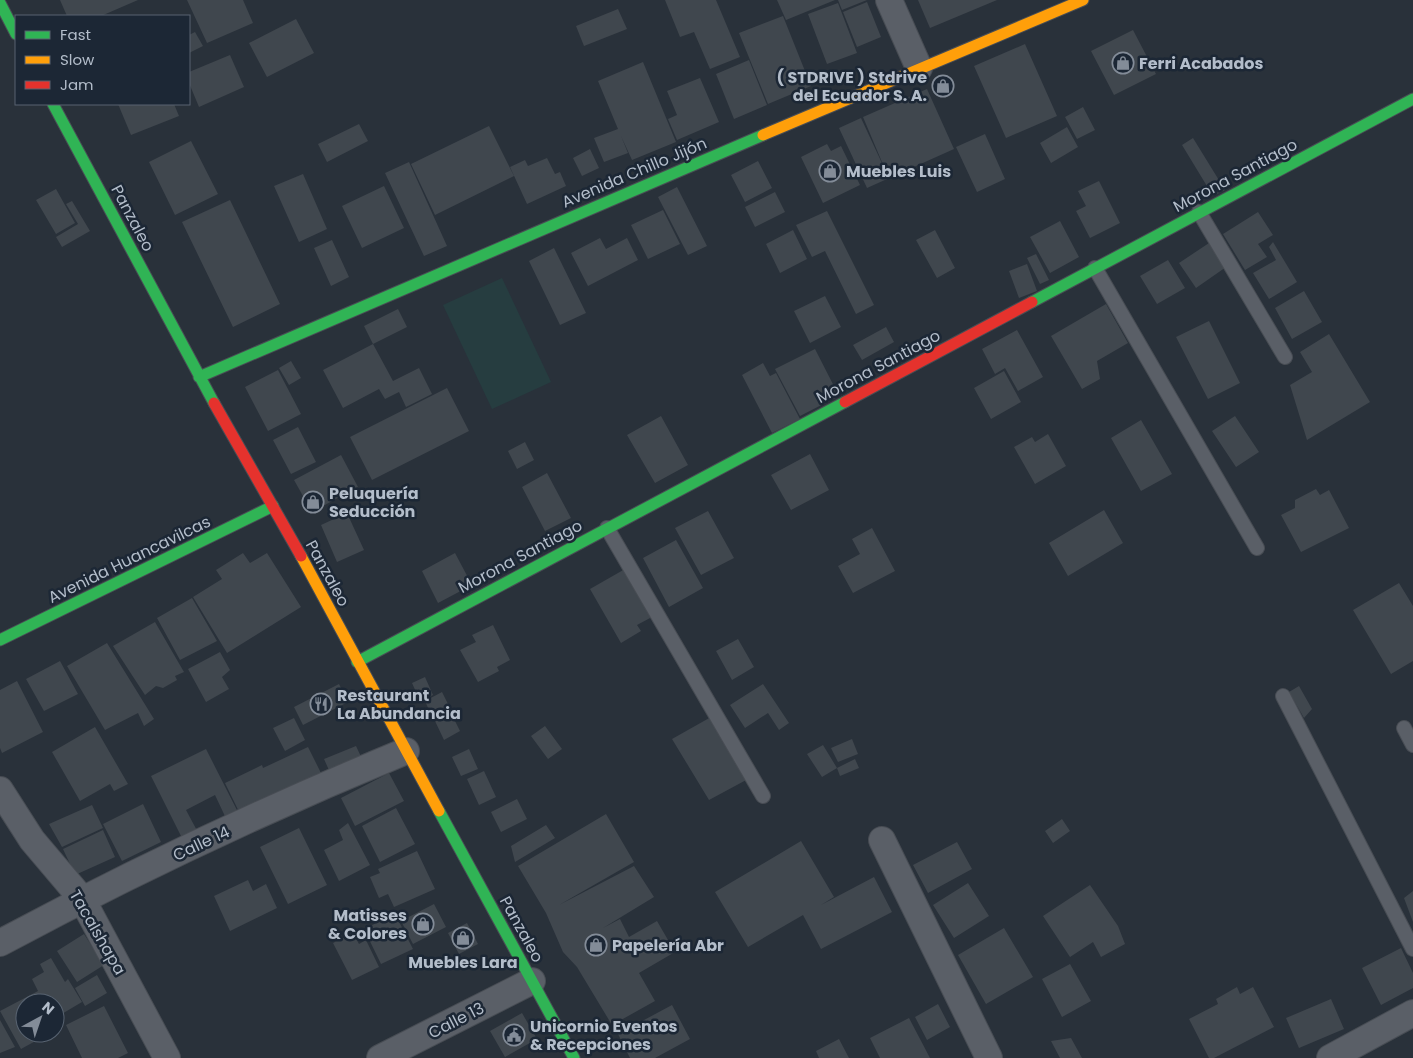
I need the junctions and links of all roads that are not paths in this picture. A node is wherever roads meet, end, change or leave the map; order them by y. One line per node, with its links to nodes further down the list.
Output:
1 (889, 0): 5 (street)
2 (1083, 0): 5 (street, Avenida Chillo Jijón)
3 (0, 3): 4 (street)
4 (15, 32)
5 (919, 68): 11 (street, Avenida Chillo Jijón)
6 (1413, 99): 8 (street, Morona Santiago)
7 (55, 105): 11 (street, Panzaleo)
8 (1199, 212): 9 (street, Morona Santiago); 10 (lane)
9 (1095, 268): 13 (street, Morona Santiago); 14 (lane)
10 (1285, 358)
11 (199, 376): 12 (street, Panzaleo)
12 (273, 506): 15 (street, Avenida Huancavilcas); 16 (street, Panzaleo)
13 (608, 528): 16 (street, Morona Santiago); 22 (lane)
14 (1257, 548)
15 (0, 640)
16 (357, 662): 20 (street, Panzaleo)
17 (1282, 696): 26 (lane)
18 (1404, 728): 19 (lane)
19 (1413, 745)
20 (406, 751): 24 (street, Calle 14); 27 (street, Panzaleo)
21 (0, 790): 24 (street, Tacalshapa)
22 (763, 796)
23 (882, 840): 32 (street)
24 (82, 899): 25 (street, Calle 14); 29 (street, Tacalshapa)
25 (0, 943)
26 (1413, 949)
27 (532, 981): 30 (street, Calle 13); 31 (street, Panzaleo)
28 (1413, 1013): 33 (street)
29 (167, 1058)
30 (380, 1058)
31 (574, 1058)
32 (990, 1058)
33 (1330, 1058)

